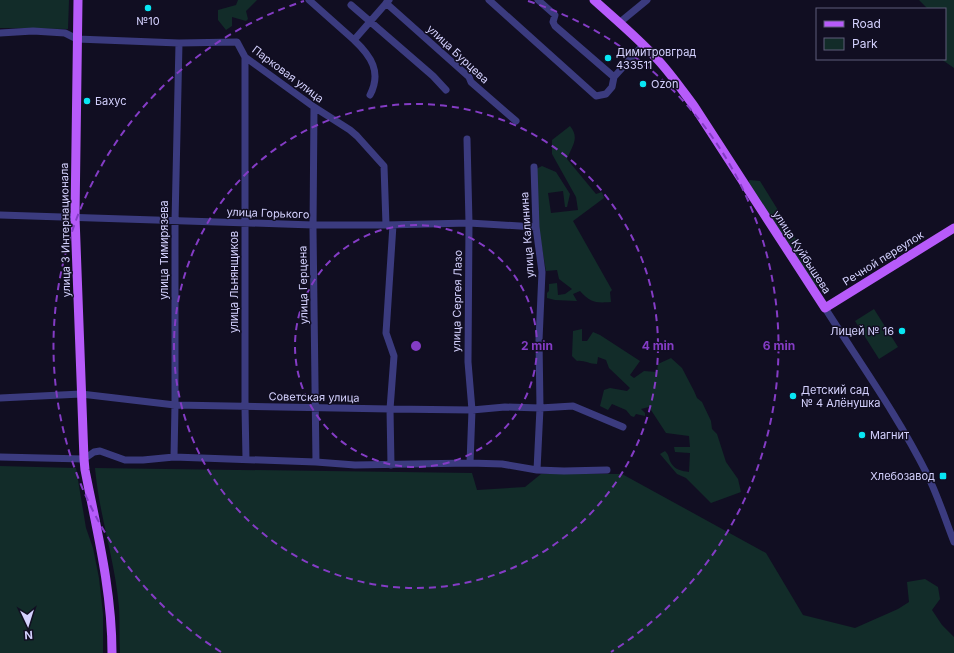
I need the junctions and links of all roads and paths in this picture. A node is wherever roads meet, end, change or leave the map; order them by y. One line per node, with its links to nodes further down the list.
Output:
1 (78, 0): 12 (main road, улица 3 Интернационала)
2 (309, 0): 13 (street)
3 (489, 0): 17 (street)
4 (538, 0): 17 (street)
5 (594, 0): 10 (main road, улица Куйбышева)
6 (647, 0): 10 (street)
7 (388, 2): 9 (street, улица Бурцева); 21 (street, улица Бурцева)
8 (351, 5): 9 (street)
9 (370, 22): 13 (street, улица Бурцева); 18 (street)
10 (619, 23): 15 (main road, улица Куйбышева)
11 (0, 33): 12 (street, Парковая улица)
12 (77, 39): 14 (street, Парковая улица); 25 (main road, улица 3 Интернационала)
13 (354, 40): 19 (street)
14 (179, 43): 16 (street, Парковая улица); 26 (street, улица Тимирязева)
15 (643, 45): 17 (street); 33 (main road, улица Куйбышева)
16 (245, 57): 20 (street, Парковая улица); 27 (street, улица Льнянщиков)
17 (614, 77)
18 (446, 90)
19 (370, 95)
20 (314, 108): 29 (street, улица Герцена); 30 (street, Парковая улица)
21 (516, 121)
22 (467, 139): 28 (street, улица Сергея Лазо)
23 (534, 166): 31 (street, улица Калинина)
24 (0, 215): 25 (street, улица Горького)
25 (75, 217): 26 (street, улица Горького); 34 (main road, улица 3 Интернационала)
26 (175, 221): 27 (street, улица Горького); 36 (street, улица Тимирязева)
27 (245, 222): 29 (street, улица Горького); 37 (street, улица Льнянщиков)
28 (469, 223): 30 (street, улица Горького); 31 (street, улица Горького); 41 (street, улица Сергея Лазо)
29 (313, 225): 30 (street, улица Горького); 38 (street, улица Герцена)
30 (390, 225): 40 (street)
31 (536, 227): 39 (street, улица Калинина)
32 (954, 228): 33 (main road, Речной переулок)
33 (825, 308): 52 (street, улица Куйбышева)
34 (81, 394): 35 (street, Советская улица); 36 (street, Советская улица); 45 (main road, улица 3 Интернационала)
35 (0, 398)
36 (175, 405): 37 (street, Советская улица); 44 (street, улица Тимирязева)
37 (245, 407): 38 (street, Советская улица); 46 (street, улица Льнянщиков)
38 (315, 407): 40 (street, Советская улица); 47 (street, улица Герцена)
39 (540, 408): 41 (street, Советская улица); 42 (street, Советская улица); 50 (street, улица Калинина)
40 (390, 409): 41 (street, Советская улица); 49 (street)
41 (472, 410): 48 (street, улица Сергея Лазо)
42 (624, 427)
43 (0, 457): 45 (street)
44 (174, 457): 45 (street); 46 (street)
45 (84, 459): 53 (main road, улица 3 Интернационала)
46 (246, 459): 47 (street)
47 (316, 462): 49 (street)
48 (470, 463): 49 (street); 50 (street)
49 (391, 465)
50 (537, 470): 51 (street)
51 (607, 470)
52 (954, 542)
53 (112, 653)

